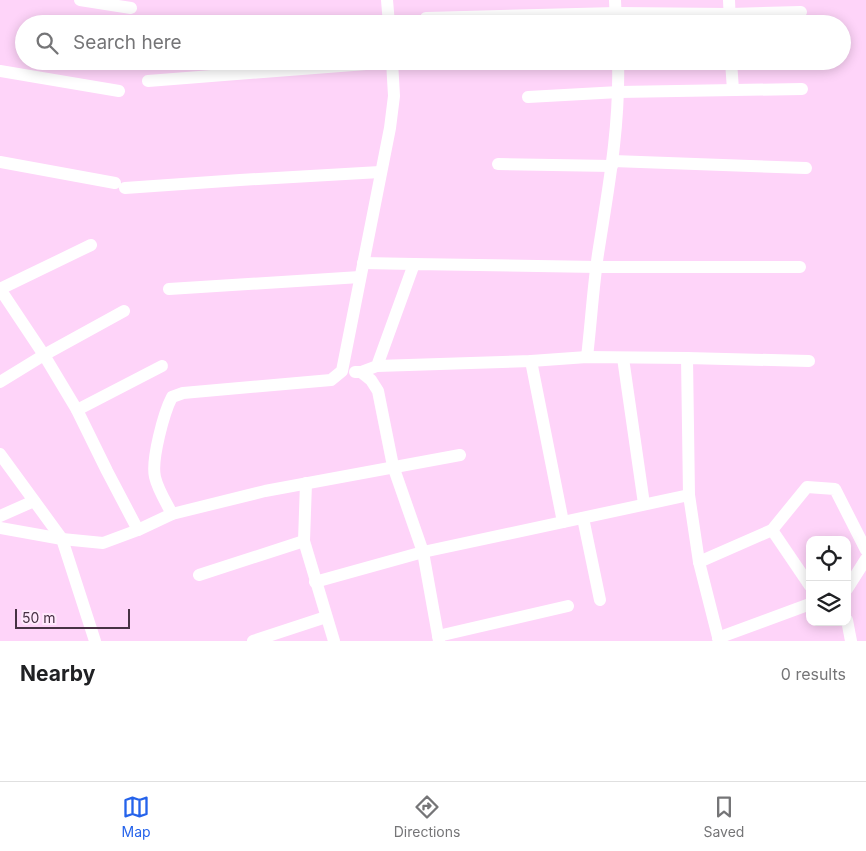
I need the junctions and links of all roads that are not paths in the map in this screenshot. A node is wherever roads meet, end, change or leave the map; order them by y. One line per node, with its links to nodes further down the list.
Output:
1 (80, 0): 4 (street)
2 (387, 0): 7 (street)
3 (729, 0): 10 (street)
4 (131, 8)
5 (616, 12): 8 (street); 9 (street)
6 (801, 12): 11 (street)
7 (388, 15)
8 (521, 15)
9 (665, 15)
10 (730, 15)
11 (771, 15)
12 (289, 70): 17 (street)
13 (392, 70): 27 (street)
14 (618, 70): 21 (street)
15 (731, 70): 20 (street)
16 (0, 71): 19 (street)
17 (148, 81)
18 (802, 89): 20 (street)
19 (119, 90)
20 (732, 90): 21 (street)
21 (619, 92): 22 (street); 25 (street)
22 (528, 97)
23 (0, 162): 27 (street)
24 (498, 164): 25 (street)
25 (613, 164): 26 (street); 31 (street)
26 (806, 168)
27 (380, 172): 29 (street)
28 (91, 245): 35 (street)
29 (363, 263): 30 (street); 33 (street)
30 (414, 264): 31 (street); 44 (street)
31 (597, 267): 32 (street); 38 (street)
32 (800, 267)
33 (360, 277): 34 (street); 45 (street)
34 (168, 288)
35 (0, 289): 37 (street)
36 (124, 311): 37 (street)
37 (44, 355): 47 (street); 48 (street)
38 (587, 357): 39 (street); 41 (street)
39 (622, 358): 40 (street); 55 (street)
40 (687, 358): 42 (street); 53 (street)
41 (531, 361): 44 (street); 59 (street)
42 (809, 361)
43 (162, 366): 48 (street)
44 (377, 366): 46 (street)
45 (342, 371): 46 (street); 56 (street)
46 (360, 372): 51 (street)
47 (0, 382)
48 (77, 410): 61 (street)
49 (0, 454): 54 (street)
50 (460, 455): 51 (street)
51 (393, 466): 52 (street); 66 (street)
52 (306, 483): 56 (street); 64 (street)
53 (689, 495): 55 (street); 68 (street)
54 (34, 500): 57 (street); 63 (street)
55 (644, 504): 58 (street)
56 (172, 514): 61 (street)
57 (0, 516)
58 (583, 518): 59 (street); 73 (street)
59 (563, 522): 66 (street)
60 (0, 528): 63 (street)
61 (138, 530): 63 (street)
62 (772, 530): 65 (street); 68 (street); 70 (street)
63 (62, 539): 80 (street)
64 (304, 541): 69 (street); 71 (street)
65 (866, 550)
66 (423, 552): 71 (street); 78 (street)
67 (866, 558): 72 (street)
68 (700, 562): 79 (street)
69 (199, 575)
70 (807, 581)
71 (316, 582): 76 (street)
72 (851, 582)
73 (600, 600)
74 (568, 606): 78 (street)
75 (806, 606): 79 (street)
76 (326, 616): 81 (street); 82 (street)
77 (848, 626): 83 (street)
78 (439, 638)
79 (719, 640)
80 (95, 641)
81 (253, 641)
82 (334, 641)
83 (851, 641)

